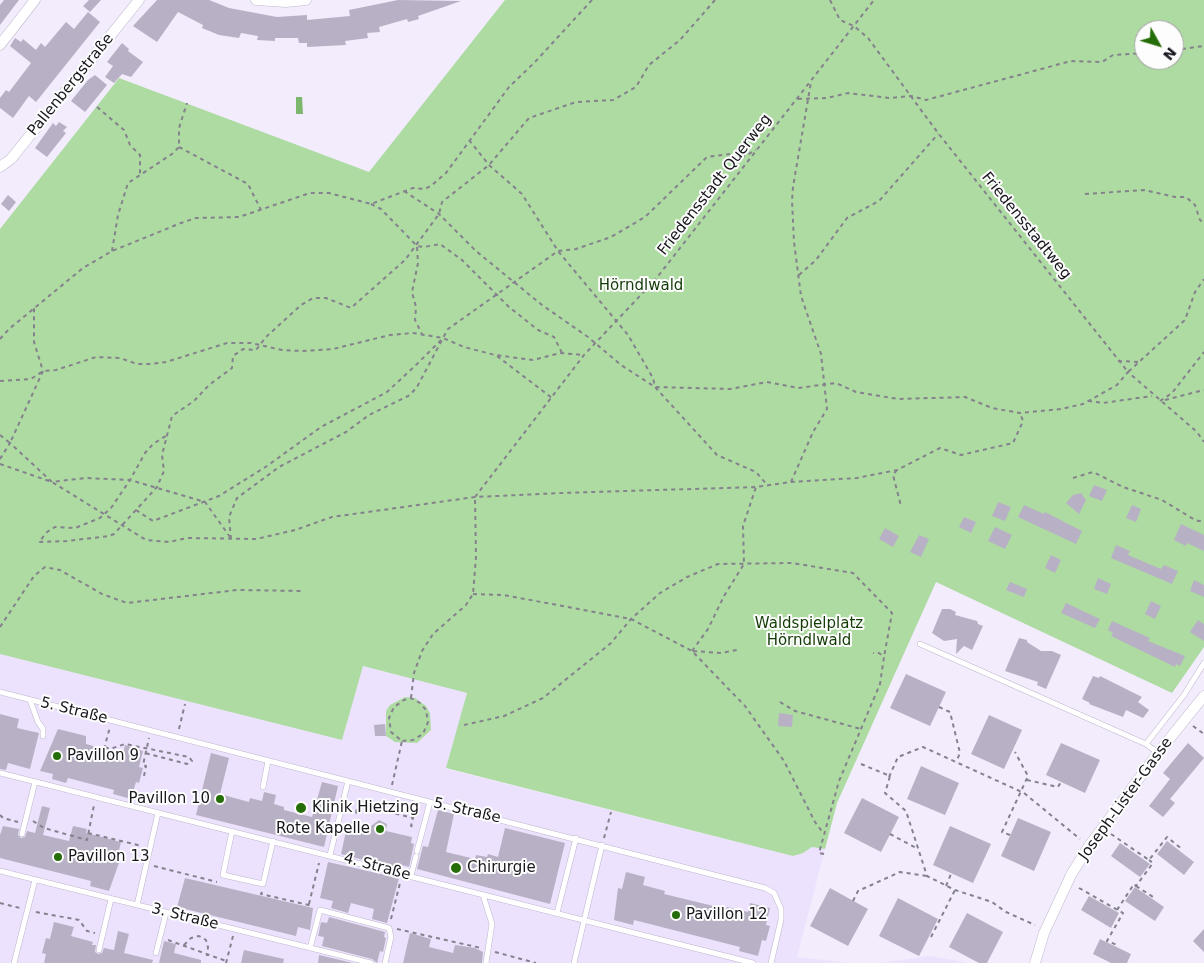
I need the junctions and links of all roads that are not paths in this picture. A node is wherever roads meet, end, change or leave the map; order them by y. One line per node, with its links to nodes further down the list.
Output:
1 (35, 0): 5 (street)
2 (139, 0): 6 (street, Pallenbergstraße)
3 (256, 0): 4 (street)
4 (306, 0)
5 (0, 45)
6 (0, 167)
7 (920, 644): 13 (lane)
8 (1204, 663): 13 (lane)
9 (0, 692): 11 (lane, 5. Straße)
10 (1204, 696): 14 (street, Joseph-Lister-Gasse)
11 (30, 700): 12 (lane); 15 (lane, 5. Straße)
12 (43, 736)
13 (1146, 744): 14 (lane)
14 (1158, 753): 47 (street, Joseph-Lister-Gasse)
15 (268, 761): 17 (lane, 5. Straße); 19 (lane)
16 (0, 773): 18 (lane, 4. Straße)
17 (348, 781): 20 (lane, 5. Straße); 27 (lane)
18 (35, 782): 21 (lane, 4. Straße); 23 (lane)
19 (263, 787)
20 (430, 802): 24 (lane, 5. Straße); 29 (lane)
21 (158, 813): 22 (lane, 4. Straße); 33 (lane)
22 (232, 831): 25 (lane, 4. Straße); 25 (lane)
23 (22, 834)
24 (576, 838): 26 (lane, 5. Straße); 35 (lane)
25 (273, 841): 27 (lane, 4. Straße)
26 (602, 845): 36 (lane); 46 (lane, 5. Straße)
27 (330, 855): 29 (lane, 4. Straße)
28 (0, 871): 30 (lane, 3. Straße)
29 (411, 876): 31 (lane, 4. Straße)
30 (35, 880): 32 (lane, 3. Straße); 40 (lane)
31 (483, 895): 35 (lane, 4. Straße); 43 (lane)
32 (111, 899): 33 (lane, 3. Straße); 38 (lane)
33 (137, 905): 34 (lane, 3. Straße)
34 (166, 912): 37 (lane, 3. Straße); 39 (lane)
35 (557, 913): 36 (lane, 4. Straße)
36 (584, 920): 44 (lane); 45 (lane, 4. Straße)
37 (310, 948): 41 (lane, 3. Straße); 42 (lane)
38 (99, 950)
39 (156, 953)
40 (14, 963)
41 (371, 963)
42 (385, 963)
43 (486, 963)
44 (574, 963)
45 (753, 963)
46 (771, 963)
47 (1035, 963)

